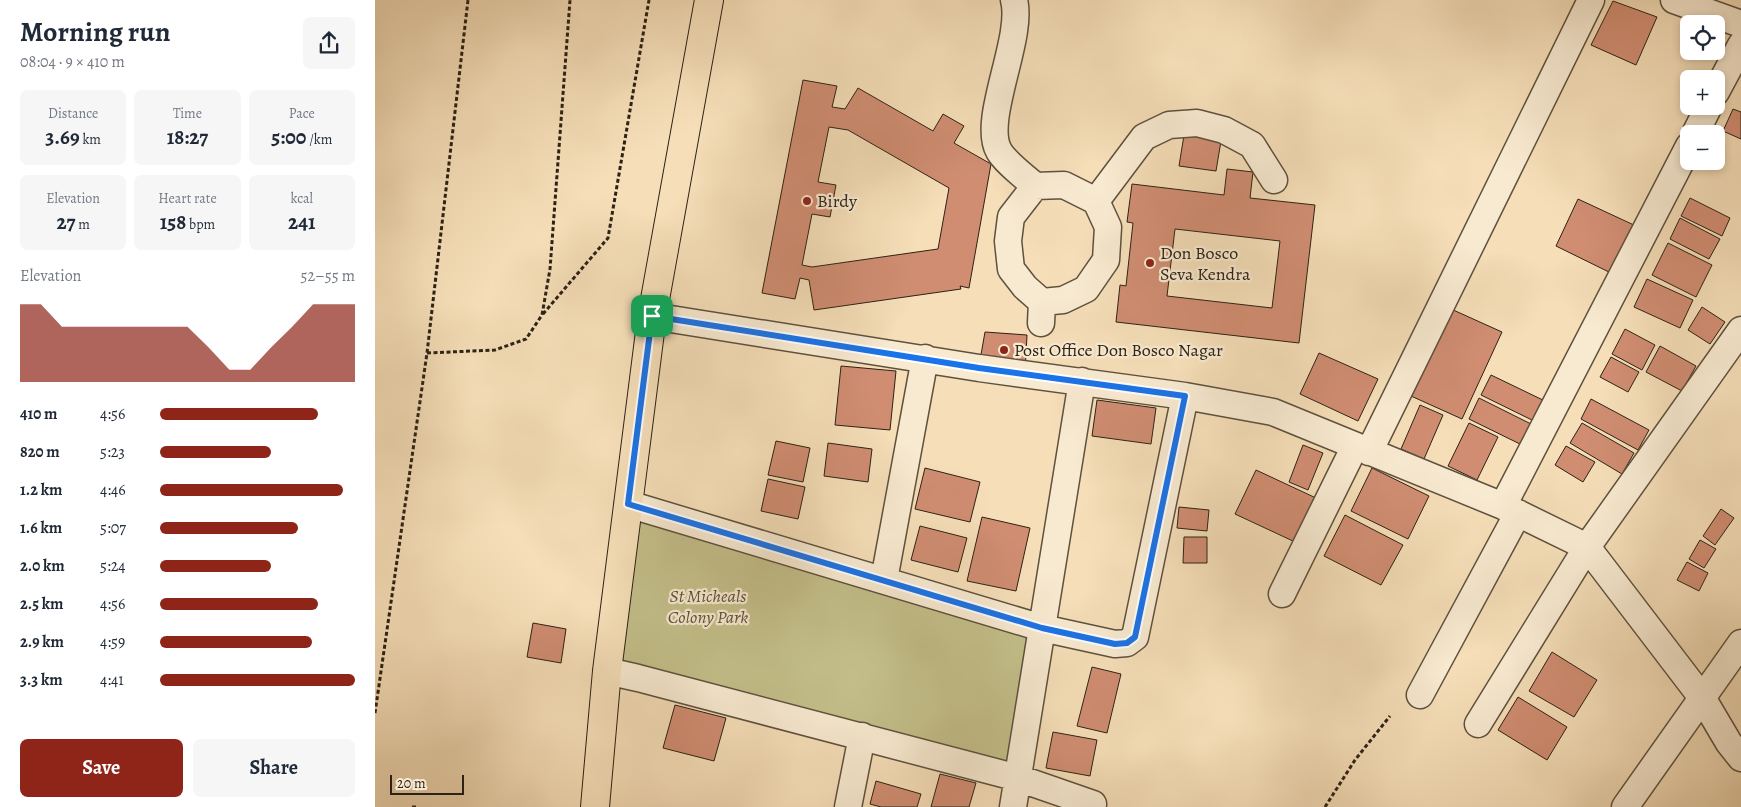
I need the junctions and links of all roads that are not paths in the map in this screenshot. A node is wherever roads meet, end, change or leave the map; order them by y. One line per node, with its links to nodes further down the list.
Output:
1 (709, 0): 12 (main road)
2 (1014, 0): 10 (street)
3 (1591, 0): 17 (street)
4 (1674, 0): 5 (street)
5 (1741, 24)
6 (1741, 45): 7 (street)
7 (1725, 75)
8 (1680, 164): 19 (street)
9 (1275, 180): 11 (street)
10 (1035, 186): 11 (street); 11 (street)
11 (1096, 202)
12 (652, 316): 14 (street); 18 (main road)
13 (1741, 330): 20 (street)
14 (925, 358): 15 (street); 21 (street)
15 (1083, 381): 16 (street); 23 (street)
16 (1185, 396): 17 (street); 23 (street)
17 (1362, 449): 19 (street); 22 (street)
18 (628, 504): 21 (street); 25 (main road)
19 (1510, 509): 20 (street); 26 (street)
20 (1587, 547): 27 (street); 28 (street)
21 (884, 580): 23 (street)
22 (1282, 594)
23 (1042, 628): 31 (street)
24 (1741, 643): 27 (street)
25 (607, 671): 29 (street); 33 (main road)
26 (1420, 695)
27 (1703, 699): 30 (street); 36 (street)
28 (1479, 724)
29 (862, 736): 31 (street); 34 (street)
30 (1741, 758)
31 (1018, 778): 32 (street); 35 (street)
32 (1093, 804)
33 (595, 807)
34 (848, 807)
35 (1013, 807)
36 (1625, 807)

